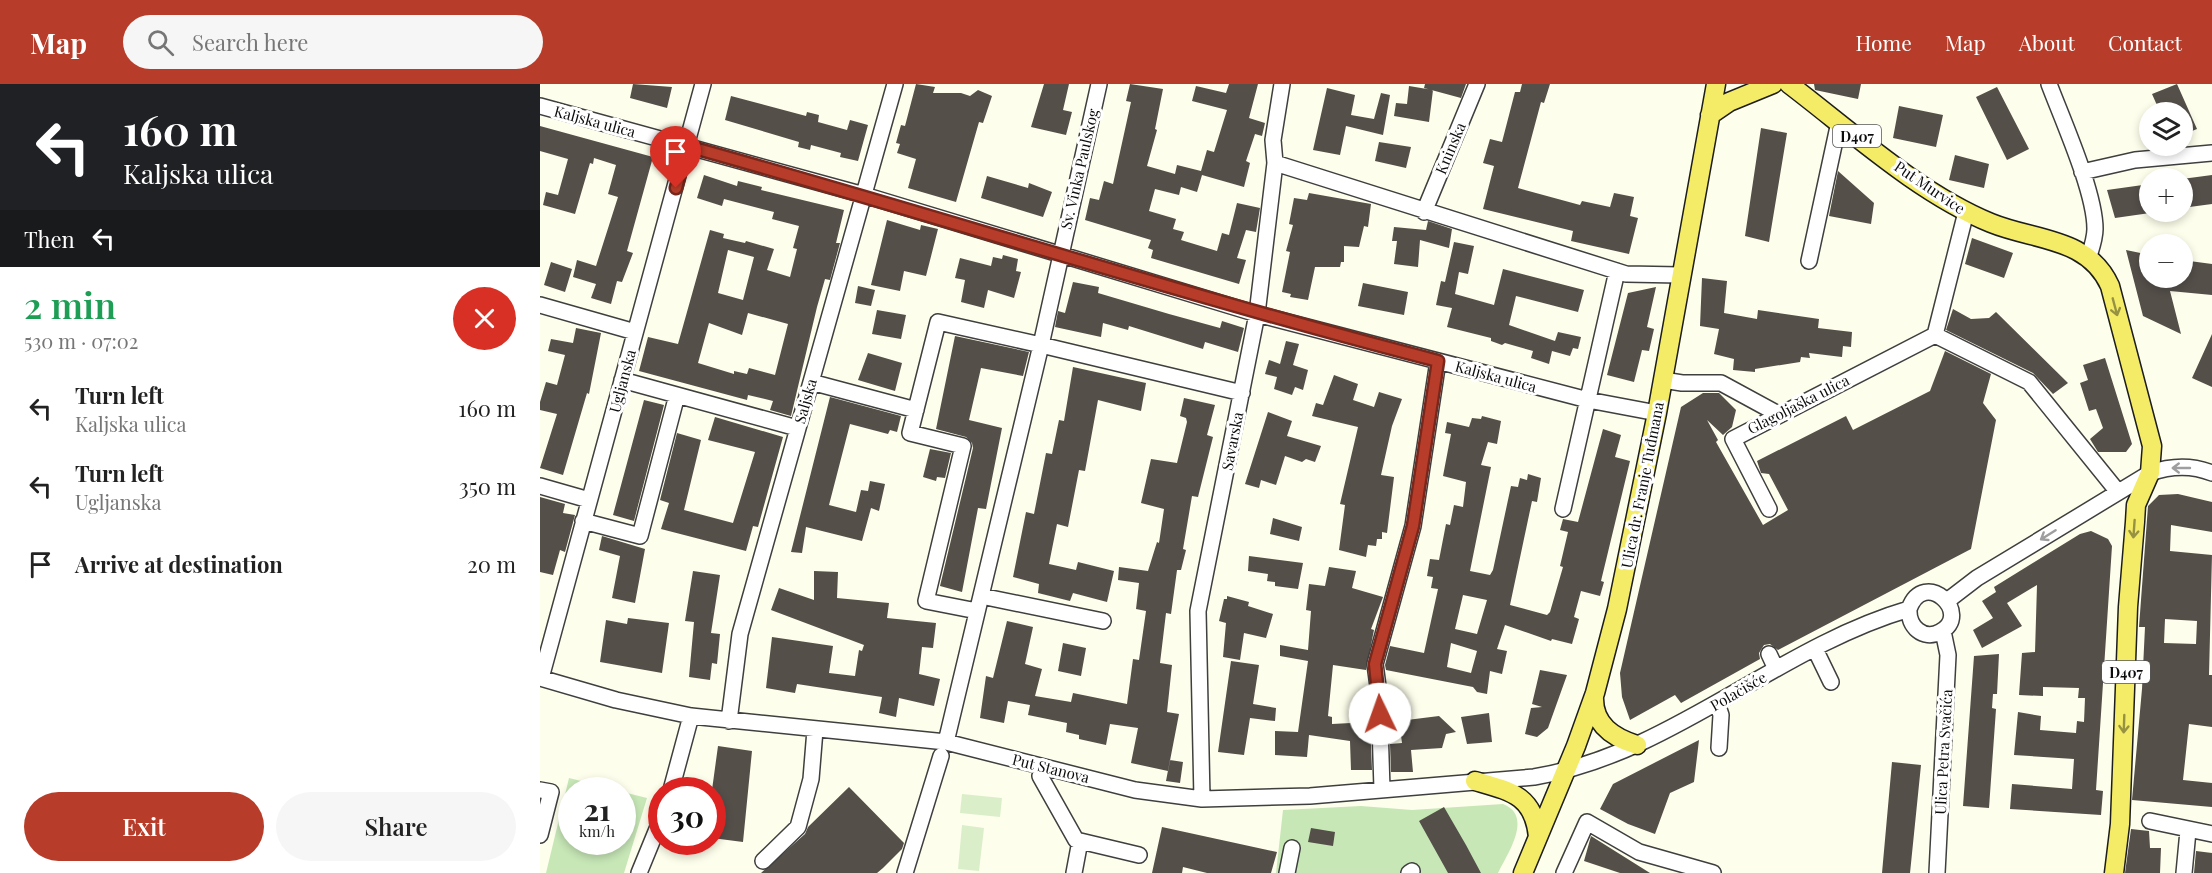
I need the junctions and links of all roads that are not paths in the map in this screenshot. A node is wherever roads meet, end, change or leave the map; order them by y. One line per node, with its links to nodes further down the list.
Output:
1 (704, 84): 13 (street, Ugljanska)
2 (895, 84): 17 (street, Saljska)
3 (1099, 84): 20 (street, Sv. Vinka Paulskog)
4 (1282, 84): 15 (street, Savarska)
5 (1477, 84): 18 (street, Kninska)
6 (1716, 84): 11 (main road, Ulica dr. Franje Tuđmana)
7 (1773, 84): 11 (main road)
8 (1789, 84): 12 (main road, Put Murvice / D407)
9 (2049, 84): 16 (street)
10 (540, 106): 13 (street, Kaljska ulica)
11 (1710, 115): 24 (main road, Ulica dr. Franje Tuđmana)
12 (1839, 122): 19 (main road, Put Murvice / D407); 22 (street)
13 (687, 146): 17 (street, Kaljska ulica); 27 (street, Ugljanska)
14 (2212, 153): 16 (street)
15 (1275, 163): 18 (street); 26 (street, Savarska)
16 (2082, 172): 21 (street)
17 (864, 195): 20 (street, Kaljska ulica); 33 (street, Saljska)
18 (1424, 212): 23 (street)
19 (1966, 212): 21 (main road, Put Murvice / D407); 28 (street)
20 (1059, 254): 26 (street, Kaljska ulica); 29 (street, Sv. Vinka Paulskog)
21 (2089, 256): 41 (main road, D407, one-way to 41)
22 (1809, 261)
23 (1617, 271): 24 (street); 36 (street)
24 (1680, 275): 32 (main road, Ulica dr. Franje Tuđmana)
25 (540, 305): 27 (street)
26 (1257, 314): 30 (street, Kaljska ulica); 34 (street, Savarska)
27 (635, 332): 31 (street, Ugljanska)
28 (1935, 335): 39 (street, Glagoljaška ulica); 44 (street)
29 (1041, 345): 34 (street); 37 (street); 50 (street, Sv. Vinka Paulskog)
30 (1438, 361): 36 (street, Kaljska ulica); 71 (street)
31 (622, 380): 35 (street); 45 (street, Ugljanska)
32 (1663, 380): 38 (main road, Ulica dr. Franje Tuđmana); 39 (street)
33 (811, 382): 37 (street); 40 (street, Saljska)
34 (1242, 393): 73 (street, Savarska)
35 (677, 395): 40 (street); 48 (street)
36 (1588, 400): 38 (street, Kaljska ulica); 46 (street)
37 (916, 410): 50 (street)
38 (1657, 412): 59 (main road, Ulica dr. Franje Tuđmana)
39 (1778, 414): 47 (street, Glagoljaška ulica)
40 (797, 428): 62 (street, Saljska)
41 (2150, 473): 42 (street, one-way to 41); 44 (street); 92 (main road, D407, one-way to 92)
42 (2212, 473)
43 (540, 486): 45 (street)
44 (2118, 492): 49 (street, one-way to 49)
45 (589, 500): 48 (street, Ugljanska)
46 (1563, 509)
47 (1769, 509)
48 (583, 521): 57 (street, Ugljanska)
49 (1947, 601): 51 (street, Polačišće); 53 (street)
50 (979, 603): 52 (street); 66 (street, Sv. Vinka Paulskog)
51 (1909, 609): 53 (street); 54 (street, Polačišće)
52 (1103, 621)
53 (1943, 631): 91 (street, Ulica Petra Svačića)
54 (1815, 649): 56 (street, Polačišće); 58 (street)
55 (1768, 654): 56 (street)
56 (1776, 669): 60 (street, Polačišće)
57 (541, 678): 61 (street, Put Stanova)
58 (1831, 682)
59 (1595, 693): 64 (main road); 67 (main road, Ulica dr. Franje Tuđmana)
60 (1717, 703): 64 (street, Polačišće); 65 (street)
61 (691, 716): 62 (street, Put Stanova); 69 (street)
62 (729, 721): 63 (street, Put Stanova)
63 (816, 730): 66 (street, Put Stanova); 83 (street)
64 (1637, 745): 67 (street, Polačišće)
65 (1719, 748)
66 (944, 749): 73 (street, Put Stanova); 85 (street, Sv. Vinka Paulskog)
67 (1567, 771): 70 (street, Put Stanova); 78 (main road, Ulica dr. Franje Tuđmana)
68 (1040, 776): 79 (street)
69 (675, 777)
70 (1475, 781): 71 (street, Put Stanova); 78 (main road)
71 (1382, 789): 73 (street, Put Stanova)
72 (540, 790): 77 (street)
73 (1202, 799)
74 (2150, 821): 75 (street)
75 (2188, 831): 76 (street); 93 (street)
76 (2212, 834)
77 (540, 835)
78 (1538, 837): 88 (main road, Ulica dr. Franje Tuđmana)
79 (1080, 841): 82 (street); 86 (street)
80 (1292, 848): 87 (street)
81 (648, 851): 84 (street)
82 (1139, 855)
83 (763, 861)
84 (639, 873)
85 (905, 873)
86 (1074, 873)
87 (1287, 873)
88 (1523, 873)
89 (1564, 873): 90 (street)
90 (1713, 873)
91 (1937, 873)
92 (2114, 873)
93 (2184, 873)

